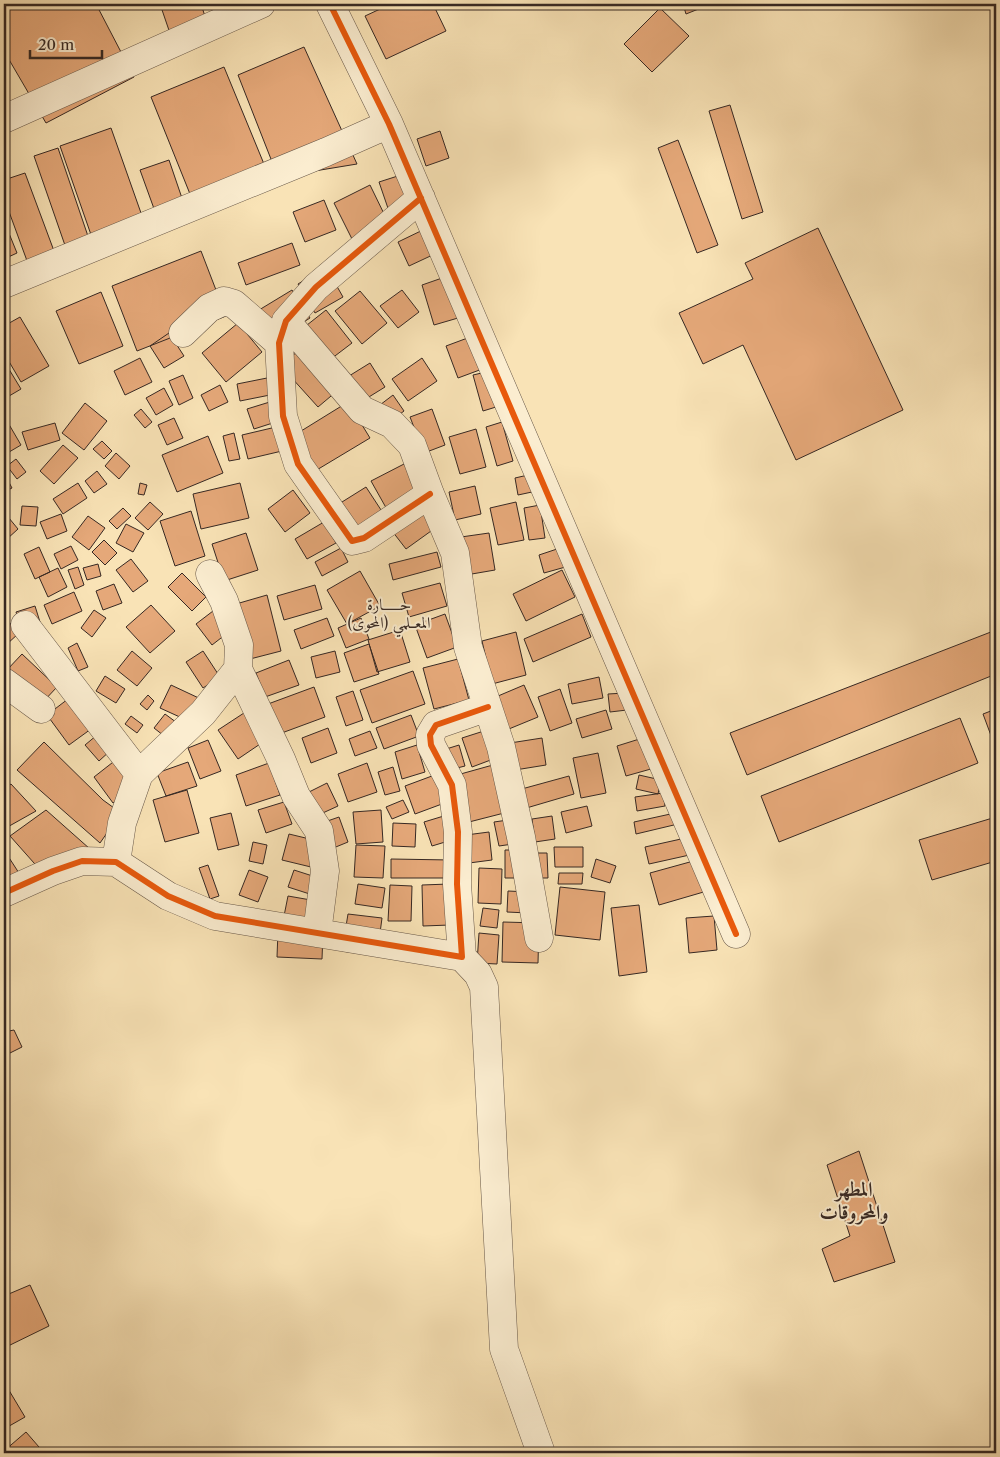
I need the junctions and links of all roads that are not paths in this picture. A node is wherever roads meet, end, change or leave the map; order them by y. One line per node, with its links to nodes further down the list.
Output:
1 (261, 4): 3 (street)
2 (330, 4): 4 (street)
3 (4, 119)
4 (389, 124): 5 (street); 6 (street)
5 (421, 198): 7 (street); 20 (street)
6 (4, 284)
7 (283, 332): 8 (street); 9 (street); 9 (street)
8 (183, 333)
9 (430, 494): 14 (street)
10 (210, 574): 12 (street)
11 (26, 625): 16 (street)
12 (238, 670): 16 (street); 19 (street)
13 (4, 682): 15 (street)
14 (488, 707): 21 (street); 22 (street)
15 (41, 709)
16 (139, 774): 17 (street)
17 (116, 862): 18 (street); 19 (street)
18 (4, 893)
19 (317, 933): 22 (street)
20 (736, 934)
21 (539, 938)
22 (462, 957): 23 (street)
23 (541, 1453)

